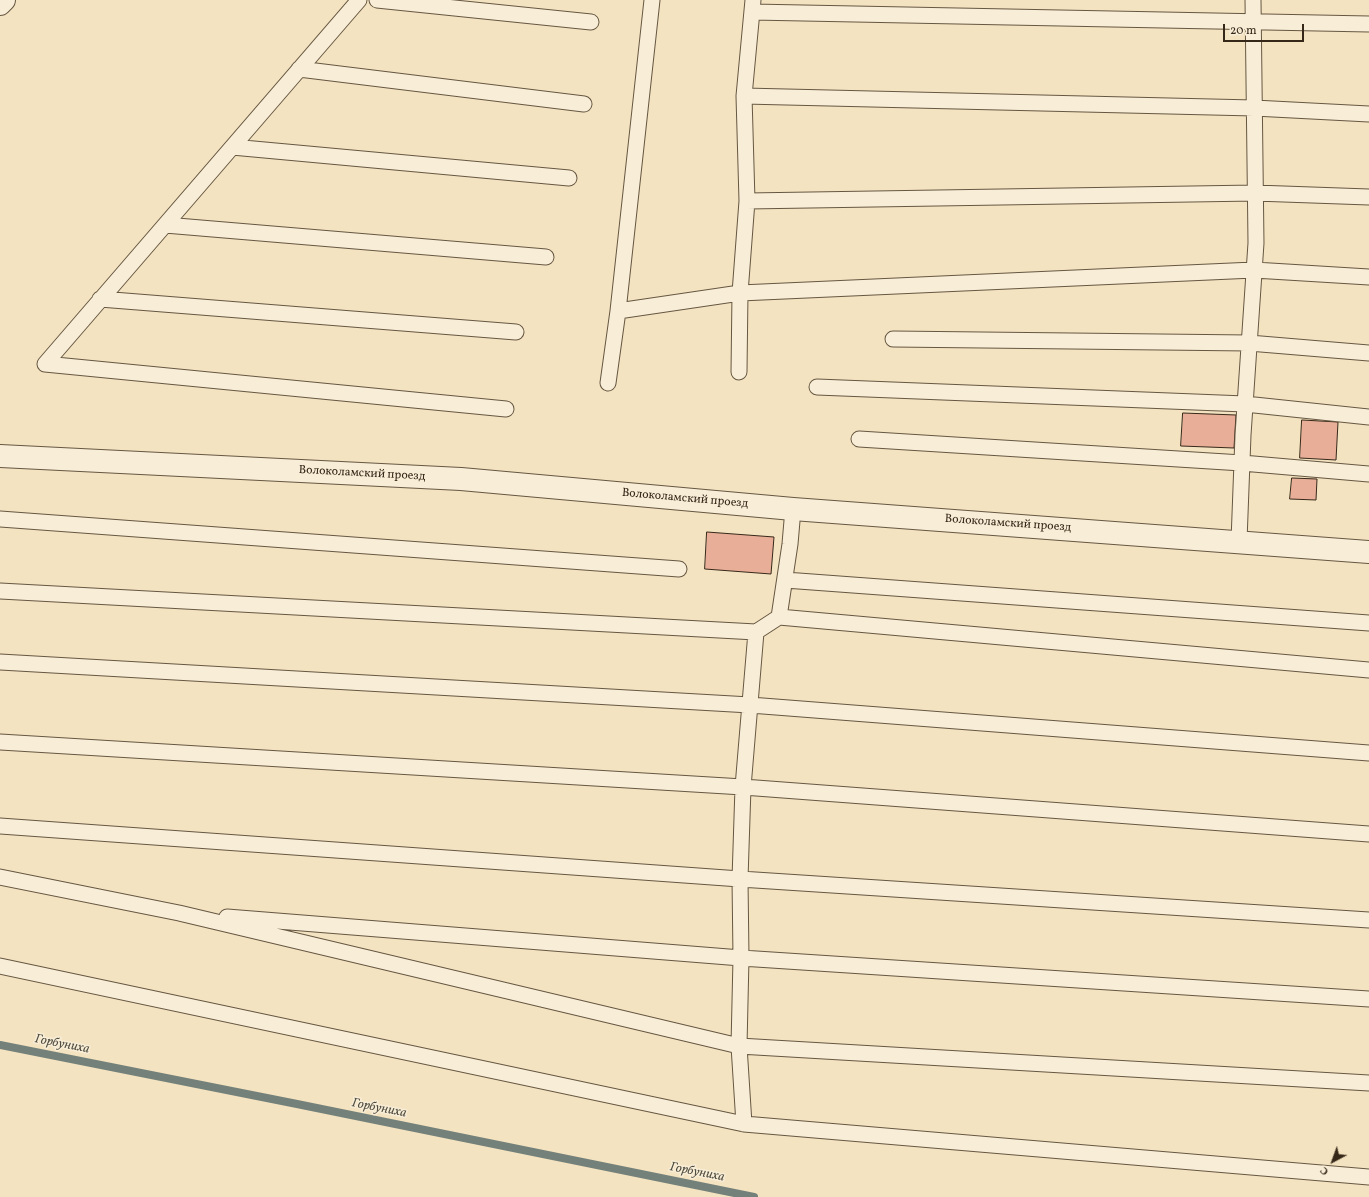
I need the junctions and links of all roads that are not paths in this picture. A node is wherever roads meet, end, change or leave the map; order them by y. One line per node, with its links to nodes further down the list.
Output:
1 (4, 0): 6 (street)
2 (359, 0): 11 (lane)
3 (377, 0): 9 (lane)
4 (652, 0): 27 (lane)
5 (1253, 0): 8 (lane)
6 (0, 4)
7 (753, 6): 8 (lane); 12 (lane)
8 (1253, 21): 10 (lane); 14 (lane)
9 (591, 22)
10 (1369, 24)
11 (299, 69): 13 (lane); 16 (lane)
12 (744, 96): 14 (lane); 20 (lane)
13 (584, 104)
14 (1254, 108): 15 (lane); 18 (lane)
15 (1369, 114)
16 (232, 147): 17 (lane); 21 (lane)
17 (569, 178)
18 (1255, 193): 19 (lane); 20 (lane); 23 (lane)
19 (1369, 197)
20 (748, 201): 25 (lane)
21 (164, 225): 22 (lane); 26 (lane)
22 (546, 256)
23 (1254, 270): 24 (lane); 25 (lane); 30 (lane)
24 (1369, 277)
25 (740, 293): 27 (lane); 32 (lane)
26 (100, 299): 28 (lane); 36 (lane)
27 (618, 311): 33 (lane)
28 (516, 332)
29 (893, 339): 30 (lane)
30 (1249, 343): 31 (lane); 35 (lane)
31 (1369, 353)
32 (739, 372)
33 (608, 383)
34 (817, 387): 35 (lane)
35 (1245, 404): 37 (lane); 40 (lane)
36 (506, 409)
37 (1369, 416)
38 (859, 439): 40 (lane)
39 (0, 456): 42 (street, Волоколамский проезд)
40 (1242, 463): 41 (lane); 44 (lane)
41 (1369, 474)
42 (792, 509): 44 (street, Волоколамский проезд); 47 (lane)
43 (0, 519): 46 (lane)
44 (1239, 541): 45 (street, Волоколамский проезд)
45 (1369, 552)
46 (679, 569)
47 (785, 580): 49 (lane); 50 (lane)
48 (0, 591): 51 (lane)
49 (779, 617): 51 (lane); 53 (lane)
50 (1369, 623)
51 (756, 632): 54 (lane)
52 (0, 662): 54 (lane)
53 (1369, 670)
54 (750, 705): 56 (lane); 57 (lane)
55 (0, 742): 57 (lane)
56 (1369, 753)
57 (744, 786): 59 (lane); 61 (lane)
58 (0, 826): 61 (lane)
59 (1369, 834)
60 (0, 877): 62 (lane)
61 (740, 879): 63 (lane); 64 (lane)
62 (179, 913): 64 (lane); 67 (lane)
63 (1369, 920)
64 (741, 958): 66 (lane); 67 (lane)
65 (0, 966): 69 (lane)
66 (1369, 999)
67 (739, 1046): 68 (lane); 69 (lane)
68 (1369, 1083)
69 (744, 1124): 70 (lane)
70 (1369, 1177)

